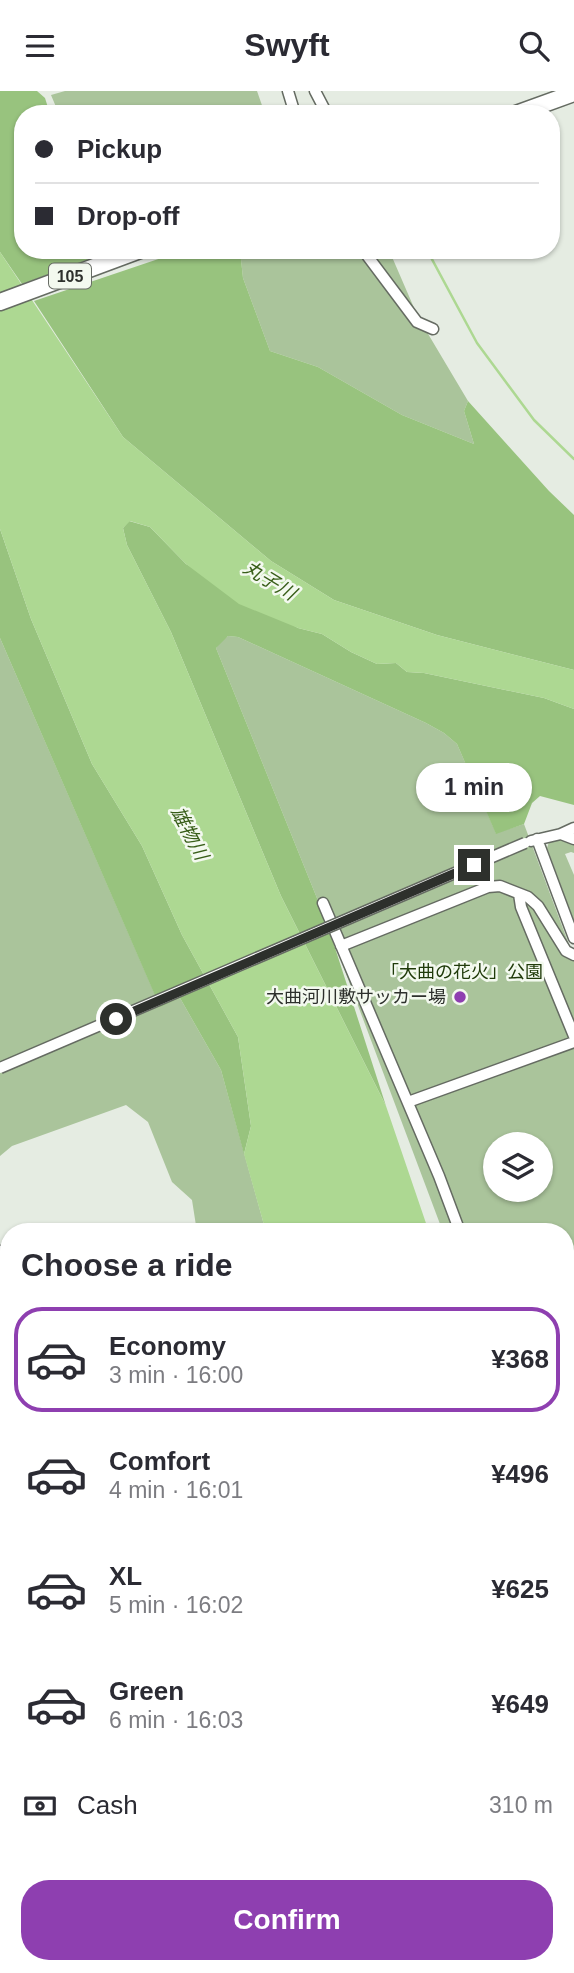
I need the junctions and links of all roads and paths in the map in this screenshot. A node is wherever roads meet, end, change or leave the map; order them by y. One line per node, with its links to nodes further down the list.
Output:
1 (574, 93): 2 (highway)
2 (541, 105)
3 (116, 259): 5 (highway, 105)
4 (370, 259): 6 (street)
5 (0, 302)
6 (433, 329)
7 (574, 828): 8 (street)
8 (561, 834): 9 (street); 10 (street)
9 (537, 839): 13 (street); 18 (street, bridge)
10 (574, 839)
11 (519, 894): 14 (street); 15 (street); 16 (street)
12 (323, 903): 14 (street)
13 (574, 938)
14 (341, 946): 19 (street)
15 (574, 955)
16 (574, 1036)
17 (574, 1042): 19 (street)
18 (0, 1068)
19 (408, 1103): 20 (street)
20 (456, 1223)

